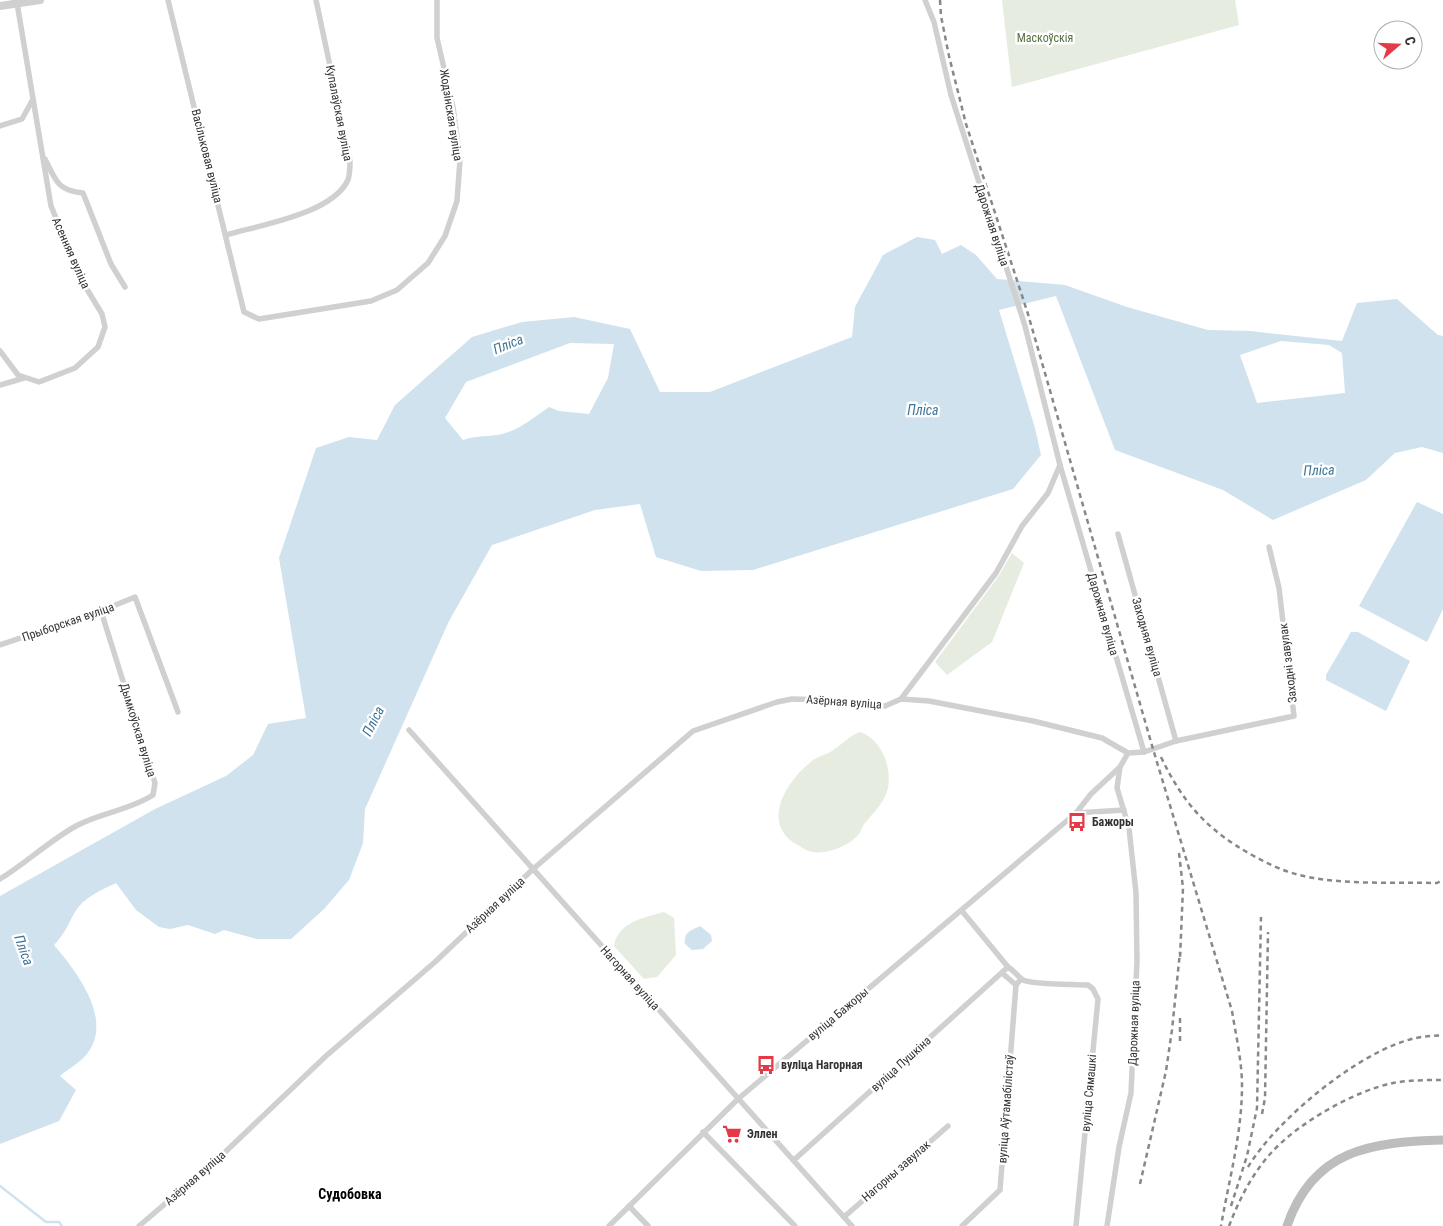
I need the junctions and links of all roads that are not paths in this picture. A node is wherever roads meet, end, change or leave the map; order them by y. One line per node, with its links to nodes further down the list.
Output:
1 (40, 0): 6 (street)
2 (168, 0): 11 (street, Васільковая вуліца)
3 (316, 0): 11 (street, Купалаўская вуліца)
4 (437, 0): 13 (street, Жодзінская вуліца)
5 (925, 0): 17 (street, Дарожная вуліца)
6 (17, 3): 7 (street); 8 (street, Асенняя вуліца)
7 (0, 6)
8 (32, 101): 9 (street); 10 (street, Асенняя вуліца)
9 (0, 126)
10 (42, 153): 12 (street, Асенняя вуліца); 15 (street, Асенняя вуліца)
11 (226, 235): 13 (street, Васільковая вуліца)
12 (125, 287)
13 (244, 312)
14 (0, 351): 15 (street)
15 (24, 378): 16 (street)
16 (0, 385)
17 (1060, 465): 22 (street); 27 (street, Дарожная вуліца)
18 (1118, 534): 25 (street, Заходняя вуліца)
19 (1269, 547): 25 (street, Заходні завулак)
20 (101, 611): 21 (street, Прыборская вуліца); 23 (street, Прыборская вуліца); 32 (street, Дымкоўская вуліца)
21 (0, 645)
22 (902, 699): 26 (street, Азёрная вуліца); 31 (street, Азёрная вуліца)
23 (178, 712)
24 (409, 730): 31 (street, Нагорная вуліца)
25 (1176, 741): 27 (street, Заходні завулак)
26 (1128, 752): 27 (street); 28 (street, Дарожная вуліца)
27 (1144, 752)
28 (1120, 767): 29 (street, Дарожная вуліца); 30 (street, вуліца Бажоры)
29 (1124, 810): 30 (street); 52 (street, Дарожная вуліца)
30 (1076, 813): 33 (street, вуліца Бажоры)
31 (532, 870): 38 (street, Нагорная вуліца); 45 (street, Азёрная вуліца)
32 (0, 879)
33 (962, 911): 34 (street); 38 (street, вуліца Бажоры)
34 (1008, 967): 35 (street, вуліца Пушкіна); 36 (street)
35 (1002, 972): 37 (street); 42 (street, вуліца Пушкіна)
36 (1021, 979): 37 (street); 51 (street, вуліца Сямашкі)
37 (1016, 985): 50 (street, вуліца Аўтамабілістаў)
38 (738, 1099): 40 (street, вуліца Бажоры); 42 (street, Нагорная вуліца)
39 (948, 1126): 44 (street, Нагорны завулак)
40 (703, 1132): 43 (street, вуліца Бажоры); 48 (street)
41 (1443, 1140): 53 (main road)
42 (794, 1160): 44 (street, Нагорная вуліца)
43 (629, 1206): 46 (street, вуліца Бажоры); 47 (street)
44 (844, 1217): 49 (street, Нагорная вуліца)
45 (139, 1226)
46 (609, 1226)
47 (648, 1226)
48 (795, 1226)
49 (852, 1226)
50 (962, 1226)
51 (1076, 1226)
52 (1107, 1226)
53 (1287, 1226)

